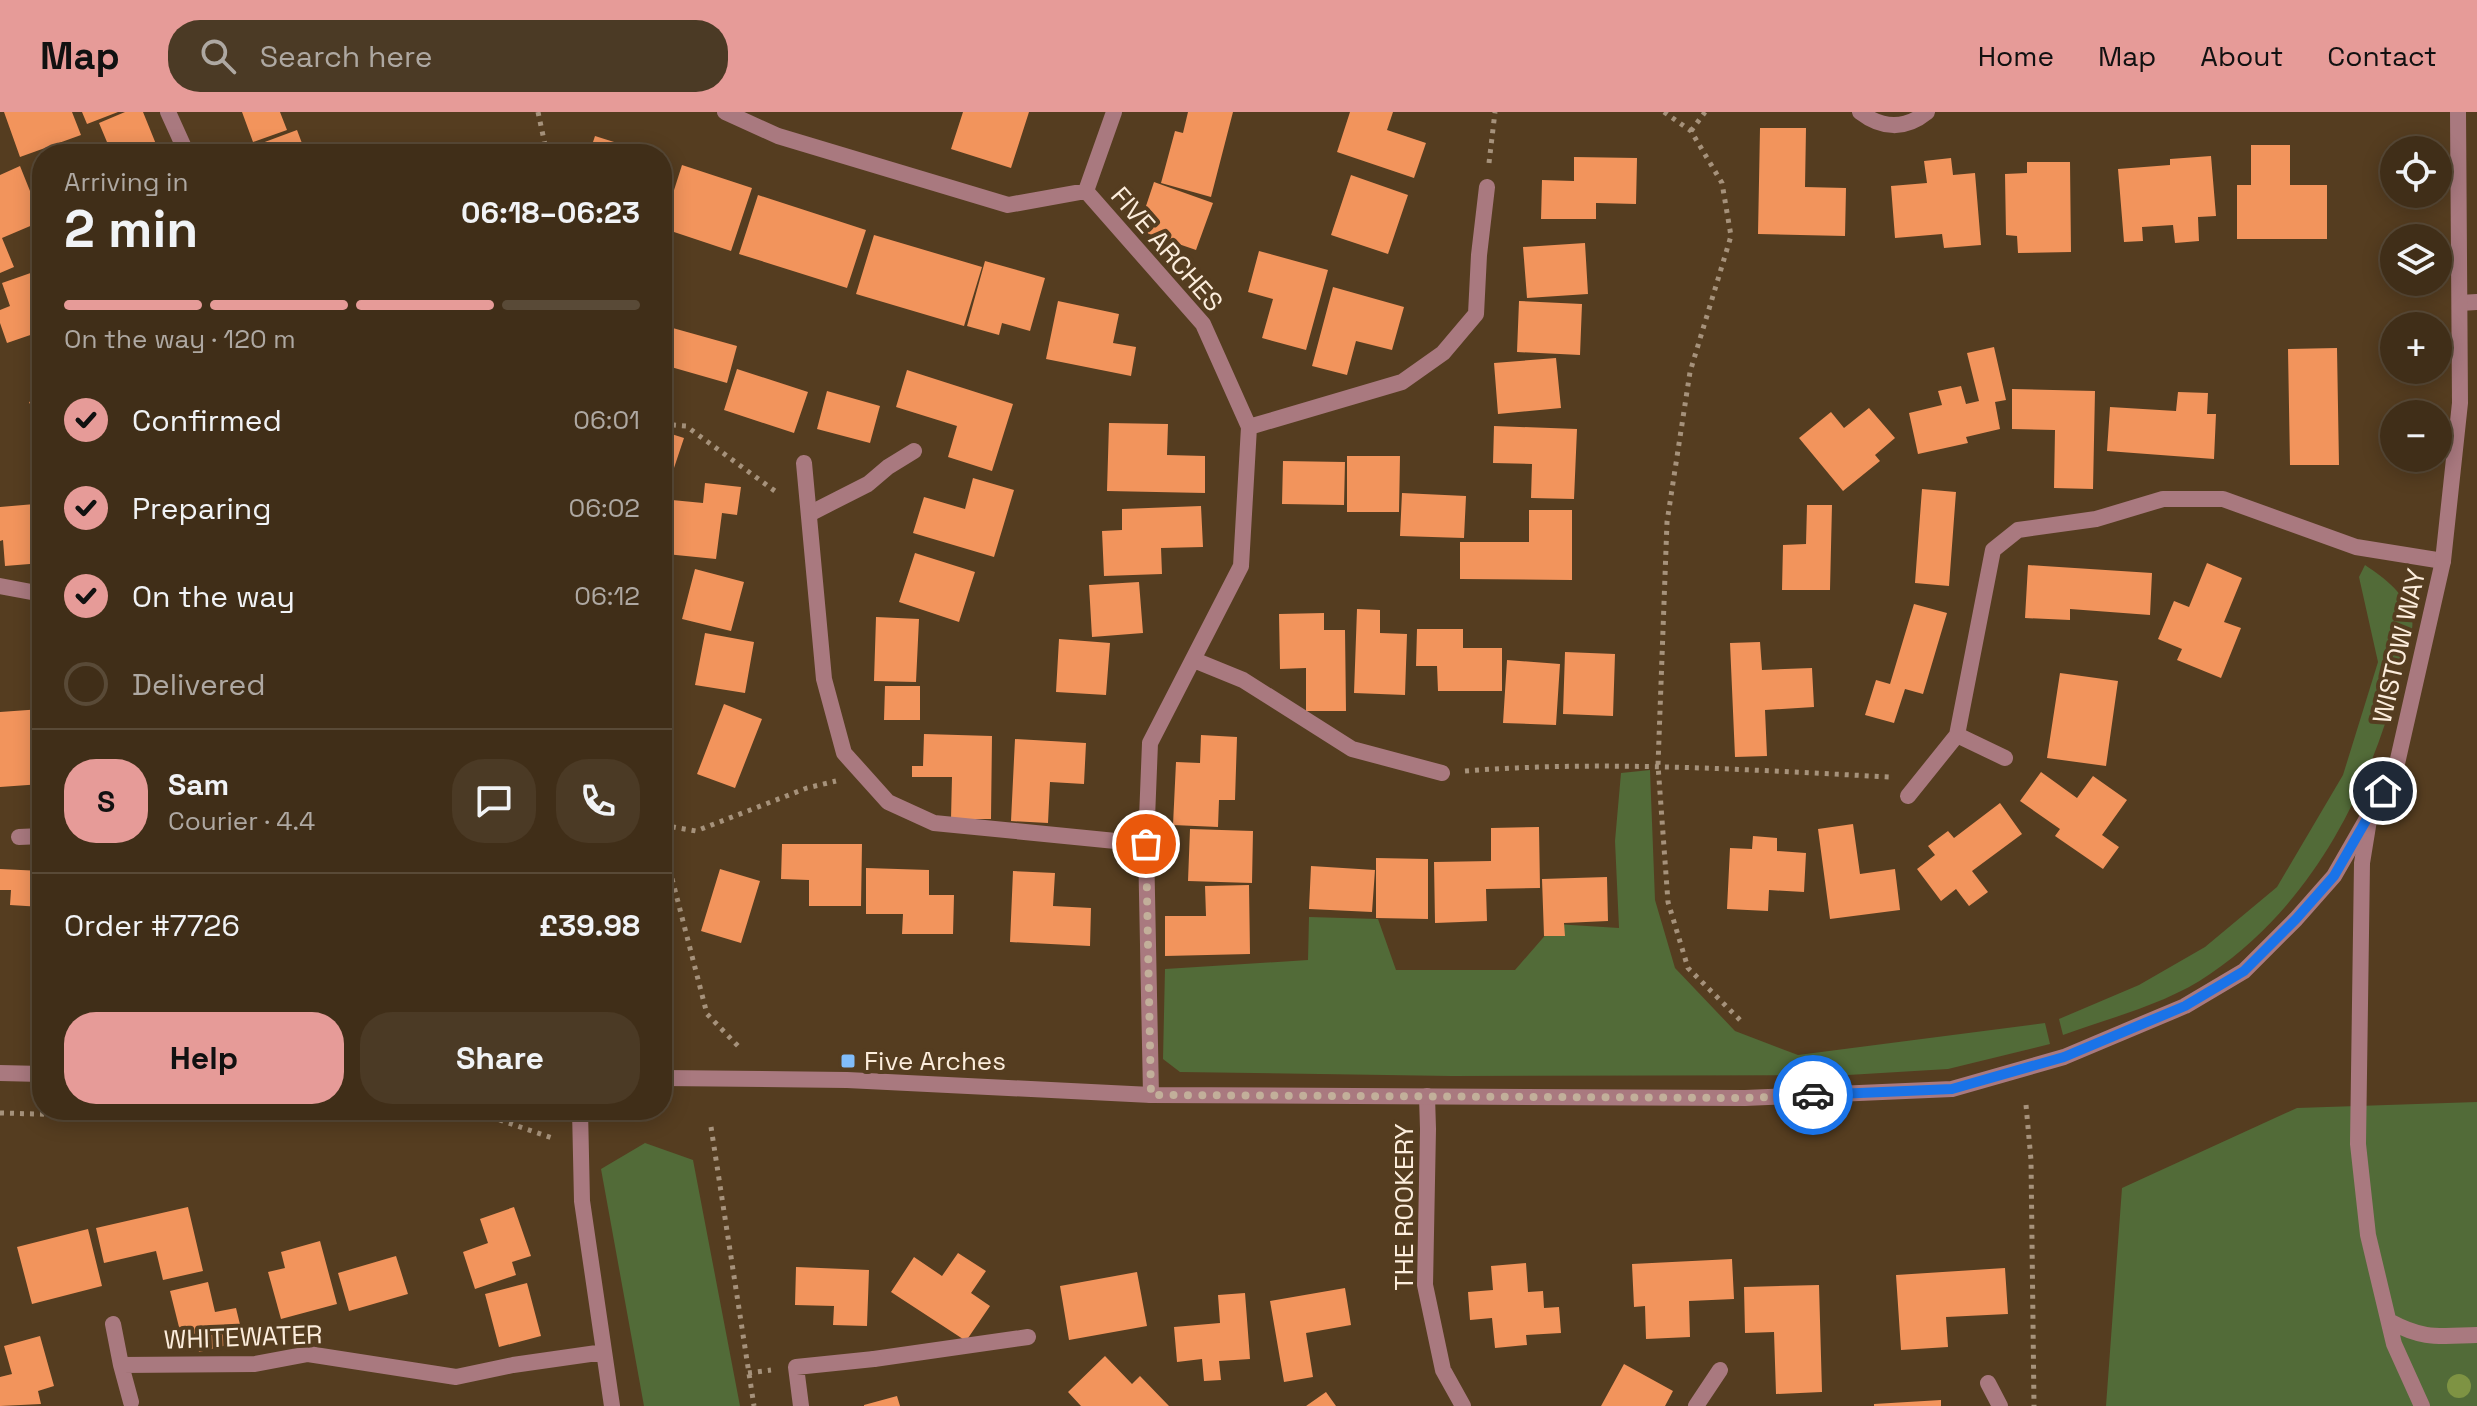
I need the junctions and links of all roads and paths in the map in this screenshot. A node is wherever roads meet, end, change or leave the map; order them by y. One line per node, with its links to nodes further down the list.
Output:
1 (168, 112): 12 (street)
2 (538, 112): 13 (path)
3 (725, 112): 15 (street, FIVE ARCHES)
4 (1114, 112): 15 (street, FIVE ARCHES)
5 (1495, 112): 14 (path)
6 (1664, 112): 11 (path)
7 (1705, 112): 11 (path)
8 (1860, 112): 9 (street)
9 (1927, 112)
10 (2458, 112): 16 (street, WISTOW WAY)
11 (1691, 131): 28 (path)
12 (182, 144)
13 (545, 144)
14 (1487, 187): 18 (street)
15 (1086, 191): 18 (street, FIVE ARCHES)
16 (2468, 303): 22 (street, WISTOW WAY)
17 (672, 425): 21 (path)
18 (1249, 427): 25 (street, FIVE ARCHES)
19 (914, 451): 21 (street)
20 (804, 463): 21 (street)
21 (809, 514): 30 (street)
22 (2443, 561): 26 (street); 33 (street, WISTOW WAY)
23 (0, 586): 24 (street)
24 (32, 592)
25 (1194, 660): 29 (street); 37 (street, FIVE ARCHES)
26 (1957, 735): 27 (street); 31 (street)
27 (2005, 758)
28 (1658, 765): 29 (path); 31 (path); 39 (path)
29 (1442, 773)
30 (863, 774): 34 (path); 37 (street)
31 (1924, 776): 32 (street)
32 (1908, 796)
33 (2370, 814): 45 (street, WISTOW WAY); 53 (street)
34 (672, 827)
35 (32, 836): 36 (street)
36 (19, 837)
37 (1146, 844): 44 (street, FIVE ARCHES)
38 (672, 879): 40 (path)
39 (1743, 1023)
40 (738, 1046)
41 (0, 1073): 42 (street)
42 (32, 1074)
43 (672, 1078): 44 (street, WISTOW WAY)
44 (1151, 1095): 45 (street, WISTOW WAY)
45 (1427, 1096): 65 (street, THE ROOKERY)
46 (2026, 1105): 68 (path)
47 (0, 1113): 48 (path)
48 (32, 1114)
49 (500, 1120): 52 (path)
50 (580, 1120): 57 (street)
51 (711, 1127): 63 (path)
52 (560, 1141)
53 (2389, 1321): 55 (street); 69 (street)
54 (113, 1324): 58 (street)
55 (2477, 1335)
56 (1028, 1337): 64 (street)
57 (604, 1352): 58 (street, WHITEWATER); 62 (street)
58 (121, 1365): 61 (street)
59 (1720, 1370): 66 (street)
60 (1988, 1383): 67 (street)
61 (131, 1402)
62 (612, 1406)
63 (754, 1406)
64 (801, 1406)
65 (1463, 1406)
66 (1696, 1406)
67 (2000, 1406)
68 (2034, 1406)
69 (2422, 1406)

